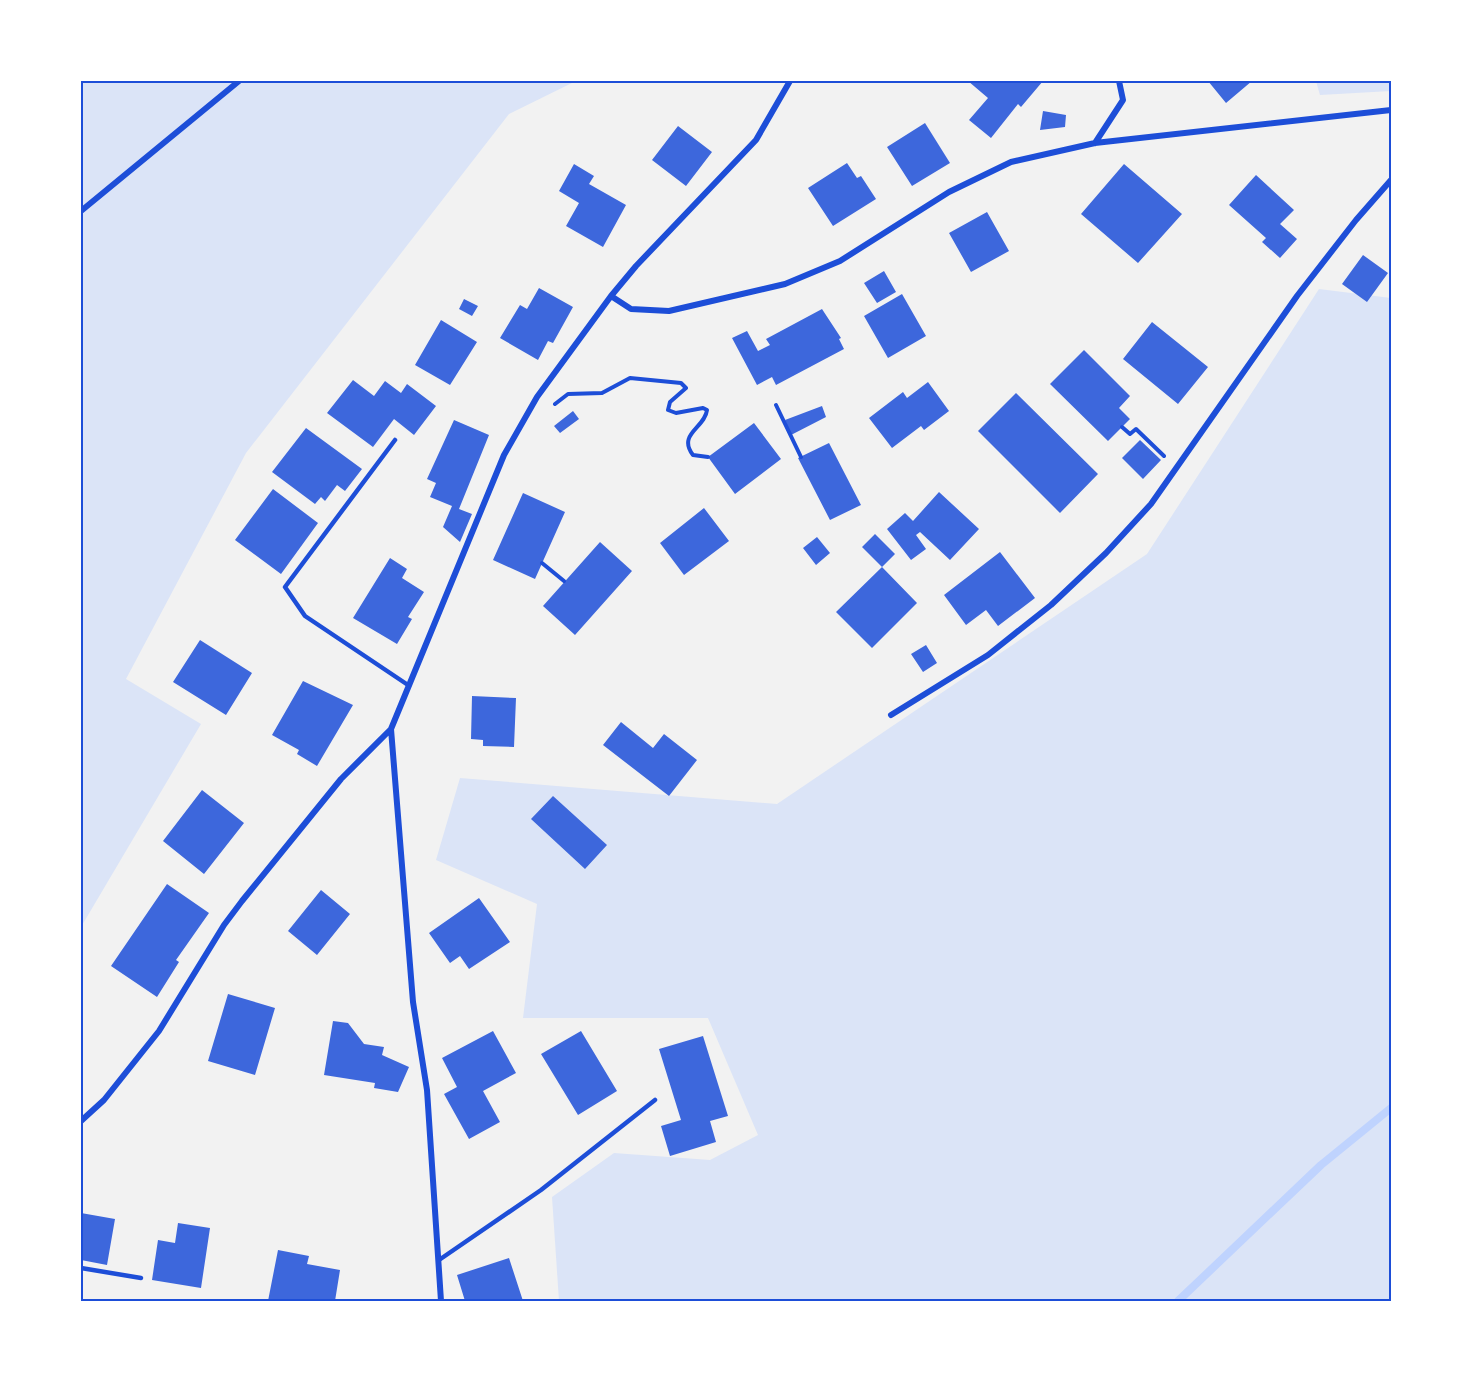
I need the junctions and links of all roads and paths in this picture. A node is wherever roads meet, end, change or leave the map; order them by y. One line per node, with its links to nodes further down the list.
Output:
1 (239, 81): 7 (street)
2 (790, 81): 8 (street)
3 (1119, 81): 5 (street)
4 (1391, 110): 5 (street)
5 (1095, 143): 8 (street)
6 (1391, 180): 19 (street)
7 (81, 211)
8 (611, 296): 18 (street)
9 (776, 405): 14 (path)
10 (550, 408): 13 (path)
11 (1122, 427): 15 (path)
12 (395, 440): 18 (lane)
13 (708, 457)
14 (801, 457)
15 (1161, 466)
16 (542, 563): 17 (path)
17 (564, 581)
18 (408, 685): 20 (street)
19 (891, 715)
20 (391, 729): 22 (street); 23 (street)
21 (654, 1100): 23 (lane)
22 (81, 1121)
23 (439, 1260): 26 (street)
24 (81, 1268): 25 (lane)
25 (141, 1278)
26 (441, 1301)

